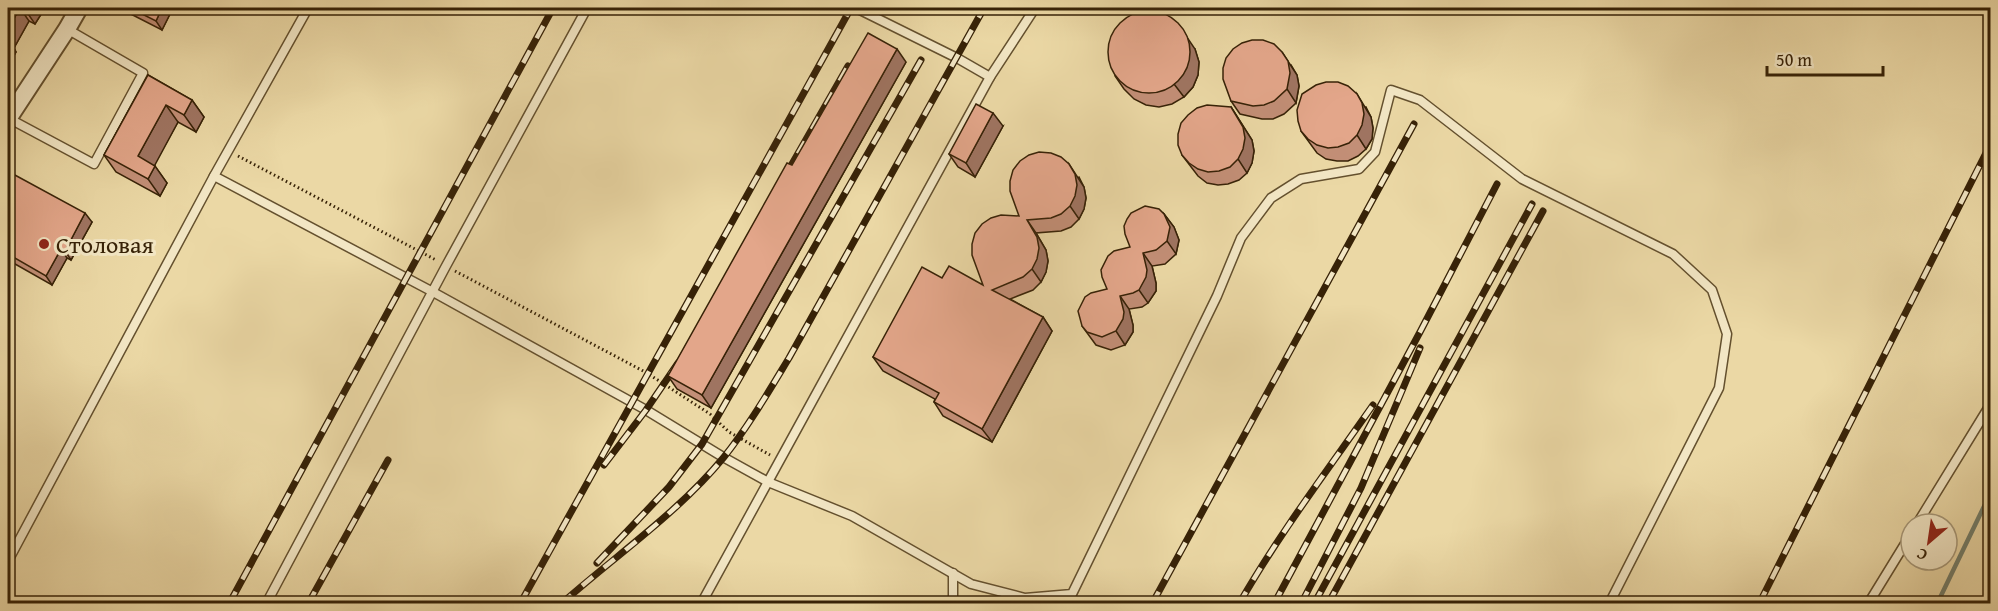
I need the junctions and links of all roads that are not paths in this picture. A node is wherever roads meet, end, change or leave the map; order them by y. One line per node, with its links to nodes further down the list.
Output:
1 (79, 8): 6 (street)
2 (308, 8): 9 (lane)
3 (587, 8): 10 (lane)
4 (856, 8): 7 (lane)
5 (1035, 8): 7 (lane)
6 (67, 29): 8 (street); 8 (lane)
7 (990, 77): 12 (lane)
8 (8, 119)
9 (214, 176): 10 (lane); 15 (lane)
10 (433, 292): 12 (lane); 17 (lane)
11 (1990, 405): 13 (lane)
12 (768, 482): 16 (lane); 18 (lane)
13 (1924, 512)
14 (1899, 554): 21 (lane)
15 (8, 561)
16 (952, 573): 19 (lane); 20 (lane)
17 (266, 603)
18 (701, 603)
19 (953, 603)
20 (1609, 603)
21 (1869, 603)

